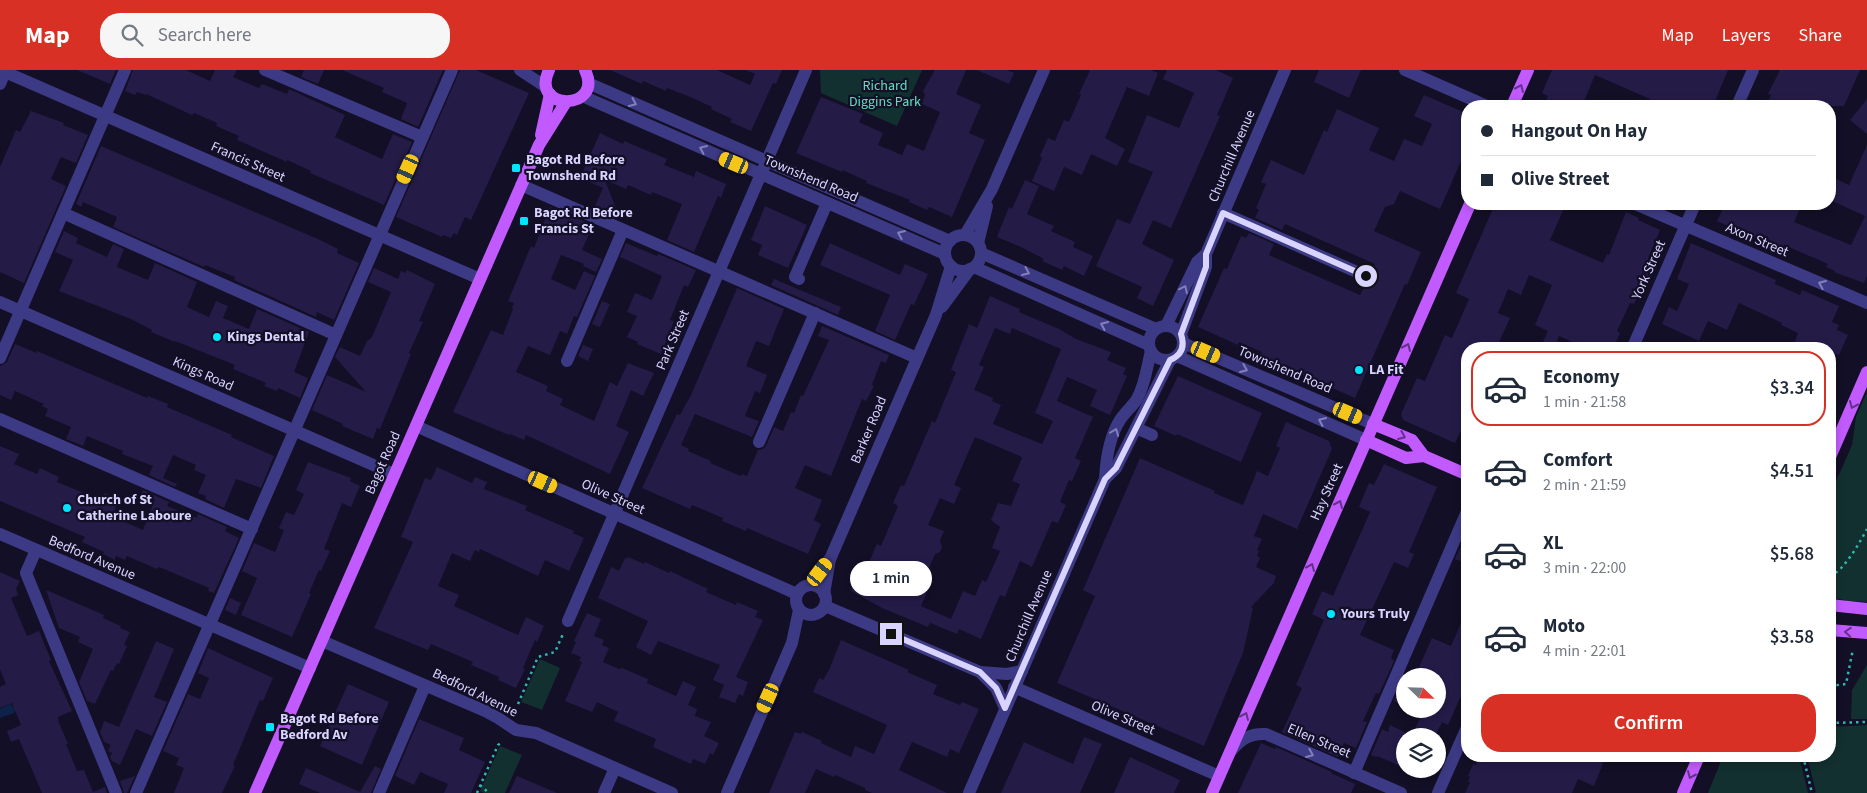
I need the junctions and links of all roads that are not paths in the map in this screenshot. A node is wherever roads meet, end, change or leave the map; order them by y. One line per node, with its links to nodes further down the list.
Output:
1 (125, 70): 21 (street)
2 (265, 70): 22 (street)
3 (452, 70): 22 (street)
4 (520, 70): 15 (street)
5 (549, 70): 15 (main road, Bagot Road)
6 (585, 70): 14 (main road)
7 (806, 70): 24 (street, Park Street)
8 (1044, 70): 27 (street)
9 (1285, 70): 33 (street, Churchill Avenue)
10 (1405, 70): 17 (street)
11 (1528, 70): 18 (main road, one-way to 11)
12 (1753, 70): 19 (street)
13 (4, 76): 21 (street, Francis Street)
14 (588, 83): 16 (main road); 24 (street, Townshend Road, one-way to 24)
15 (548, 91): 20 (main road); 23 (main road, Bagot Road)
16 (582, 96): 20 (main road); 25 (street, Townshend Road, one-way to 16)
17 (1473, 100)
18 (1515, 100)
19 (1740, 100)
20 (566, 102): 23 (main road, Bagot Road)
21 (105, 116): 32 (street); 37 (street, Francis Street)
22 (422, 137): 37 (street)
23 (538, 145): 26 (main road, Bagot Road)
24 (767, 162): 25 (street, Park Street); 38 (street, Townshend Road)
25 (761, 174): 28 (street, Townshend Road); 44 (street, Park Street)
26 (521, 185): 35 (street); 46 (main road, Bagot Road)
27 (992, 189): 36 (street); 39 (street)
28 (828, 203): 40 (street, Townshend Road, one-way to 28); 47 (street)
29 (1467, 210): 64 (main road, Hay Street, one-way to 29)
30 (1649, 210): 34 (street, Axon Street)
31 (1692, 210): 34 (street, York Street)
32 (63, 213): 50 (street); 54 (street)
33 (1223, 213): 41 (street, Churchill Avenue); 45 (street)
34 (1685, 226): 49 (street, Axon Street, one-way to 34); 56 (street, York Street)
35 (623, 230): 44 (street); 61 (street)
36 (965, 235): 38 (street); 39 (street)
37 (380, 236): 46 (street, Francis Street); 54 (street)
38 (950, 241): 40 (street)
39 (979, 248): 43 (street); 53 (street, one-way to 53)
40 (946, 254): 42 (street)
41 (1206, 254): 53 (street, Churchill Avenue, one-way to 41); 55 (street, Churchill Avenue)
42 (951, 266): 43 (street); 52 (street, Barker Road)
43 (972, 268): 52 (street, Barker Road); 57 (street, one-way to 43)
44 (719, 271): 51 (street); 76 (street, Park Street)
45 (1366, 276)
46 (480, 279): 65 (main road, Bagot Road)
47 (799, 279)
48 (0, 302): 50 (street, Kings Road)
49 (1867, 304)
50 (21, 311): 58 (street); 67 (street, Kings Road)
51 (815, 313): 59 (street); 70 (street)
52 (936, 315): 59 (street, Barker Road)
53 (1161, 328): 55 (street); 57 (street)
54 (336, 335): 67 (street)
55 (1182, 338): 60 (street); 64 (street, Townshend Road, one-way to 64)
56 (1635, 342)
57 (1150, 348): 60 (street); 75 (street, Churchill Avenue, one-way to 57)
58 (0, 358)
59 (917, 358): 81 (street, Barker Road)
60 (1174, 358): 66 (street, Churchill Avenue); 69 (street, Townshend Road, one-way to 60)
61 (567, 361)
62 (1867, 372): 71 (main road, one-way to 71)
63 (0, 419): 78 (street)
64 (1374, 424): 69 (main road, Hay Street); 72 (main road, Townshend Road, one-way to 72)
65 (416, 426): 74 (main road, Bagot Road); 76 (street, Olive Street)
66 (1136, 428): 68 (street); 75 (street, Churchill Avenue)
67 (294, 430): 74 (street, Kings Road); 78 (street)
68 (1152, 435)
69 (1366, 440): 72 (main road, Townshend Road); 102 (main road, Hay Street, one-way to 69)
70 (759, 442)
71 (1836, 443)
72 (1424, 456): 73 (main road, Townshend Road)
73 (1461, 473)
74 (394, 474): 93 (main road, Bagot Road)
75 (1105, 479): 96 (street, Churchill Avenue)
76 (614, 514): 83 (street, Olive Street); 89 (street, Park Street)
77 (1461, 526): 105 (street)
78 (252, 529): 90 (street)
79 (0, 534): 80 (street, Bedford Avenue)
80 (36, 550): 90 (street, Bedford Avenue); 107 (street)
81 (831, 557): 82 (street, Barker Road); 84 (street, Barker Road)
82 (810, 585): 83 (street); 84 (street)
83 (797, 594): 87 (street)
84 (825, 600): 88 (street); 97 (street)
85 (1836, 606): 86 (main road)
86 (1867, 609)
87 (799, 610): 88 (street); 94 (street)
88 (815, 615): 94 (street)
89 (568, 621)
90 (210, 625): 95 (street, Bedford Avenue); 108 (street)
91 (1836, 630): 92 (main road, one-way to 91)
92 (1867, 633)
93 (322, 641): 95 (main road, Bagot Road); 98 (street, Bedford Avenue)
94 (792, 643): 113 (street)
95 (310, 668): 109 (main road, Bagot Road)
96 (1022, 671): 97 (street); 99 (street, Churchill Avenue)
97 (980, 672): 100 (street)
98 (425, 686): 104 (street, Bedford Avenue); 110 (street)
99 (1014, 687): 100 (street, Churchill Avenue); 106 (street, Olive Street)
100 (1005, 708): 114 (street, Churchill Avenue)
101 (1461, 741): 117 (street)
102 (1229, 753): 105 (street, Ellen Street, one-way to 105); 106 (main road, Hay Street)
103 (1696, 762): 118 (main road, one-way to 118)
104 (615, 768): 111 (street); 112 (street, Bedford Avenue)
105 (1354, 773): 116 (street, Ellen Street)
106 (1219, 776): 115 (main road, Hay Street)
107 (116, 793)
108 (136, 793)
109 (255, 793)
110 (379, 793)
111 (604, 793)
112 (672, 793)
113 (727, 793)
114 (968, 793)
115 (1212, 793)
116 (1401, 793)
117 (1438, 793)
118 (1682, 793)

